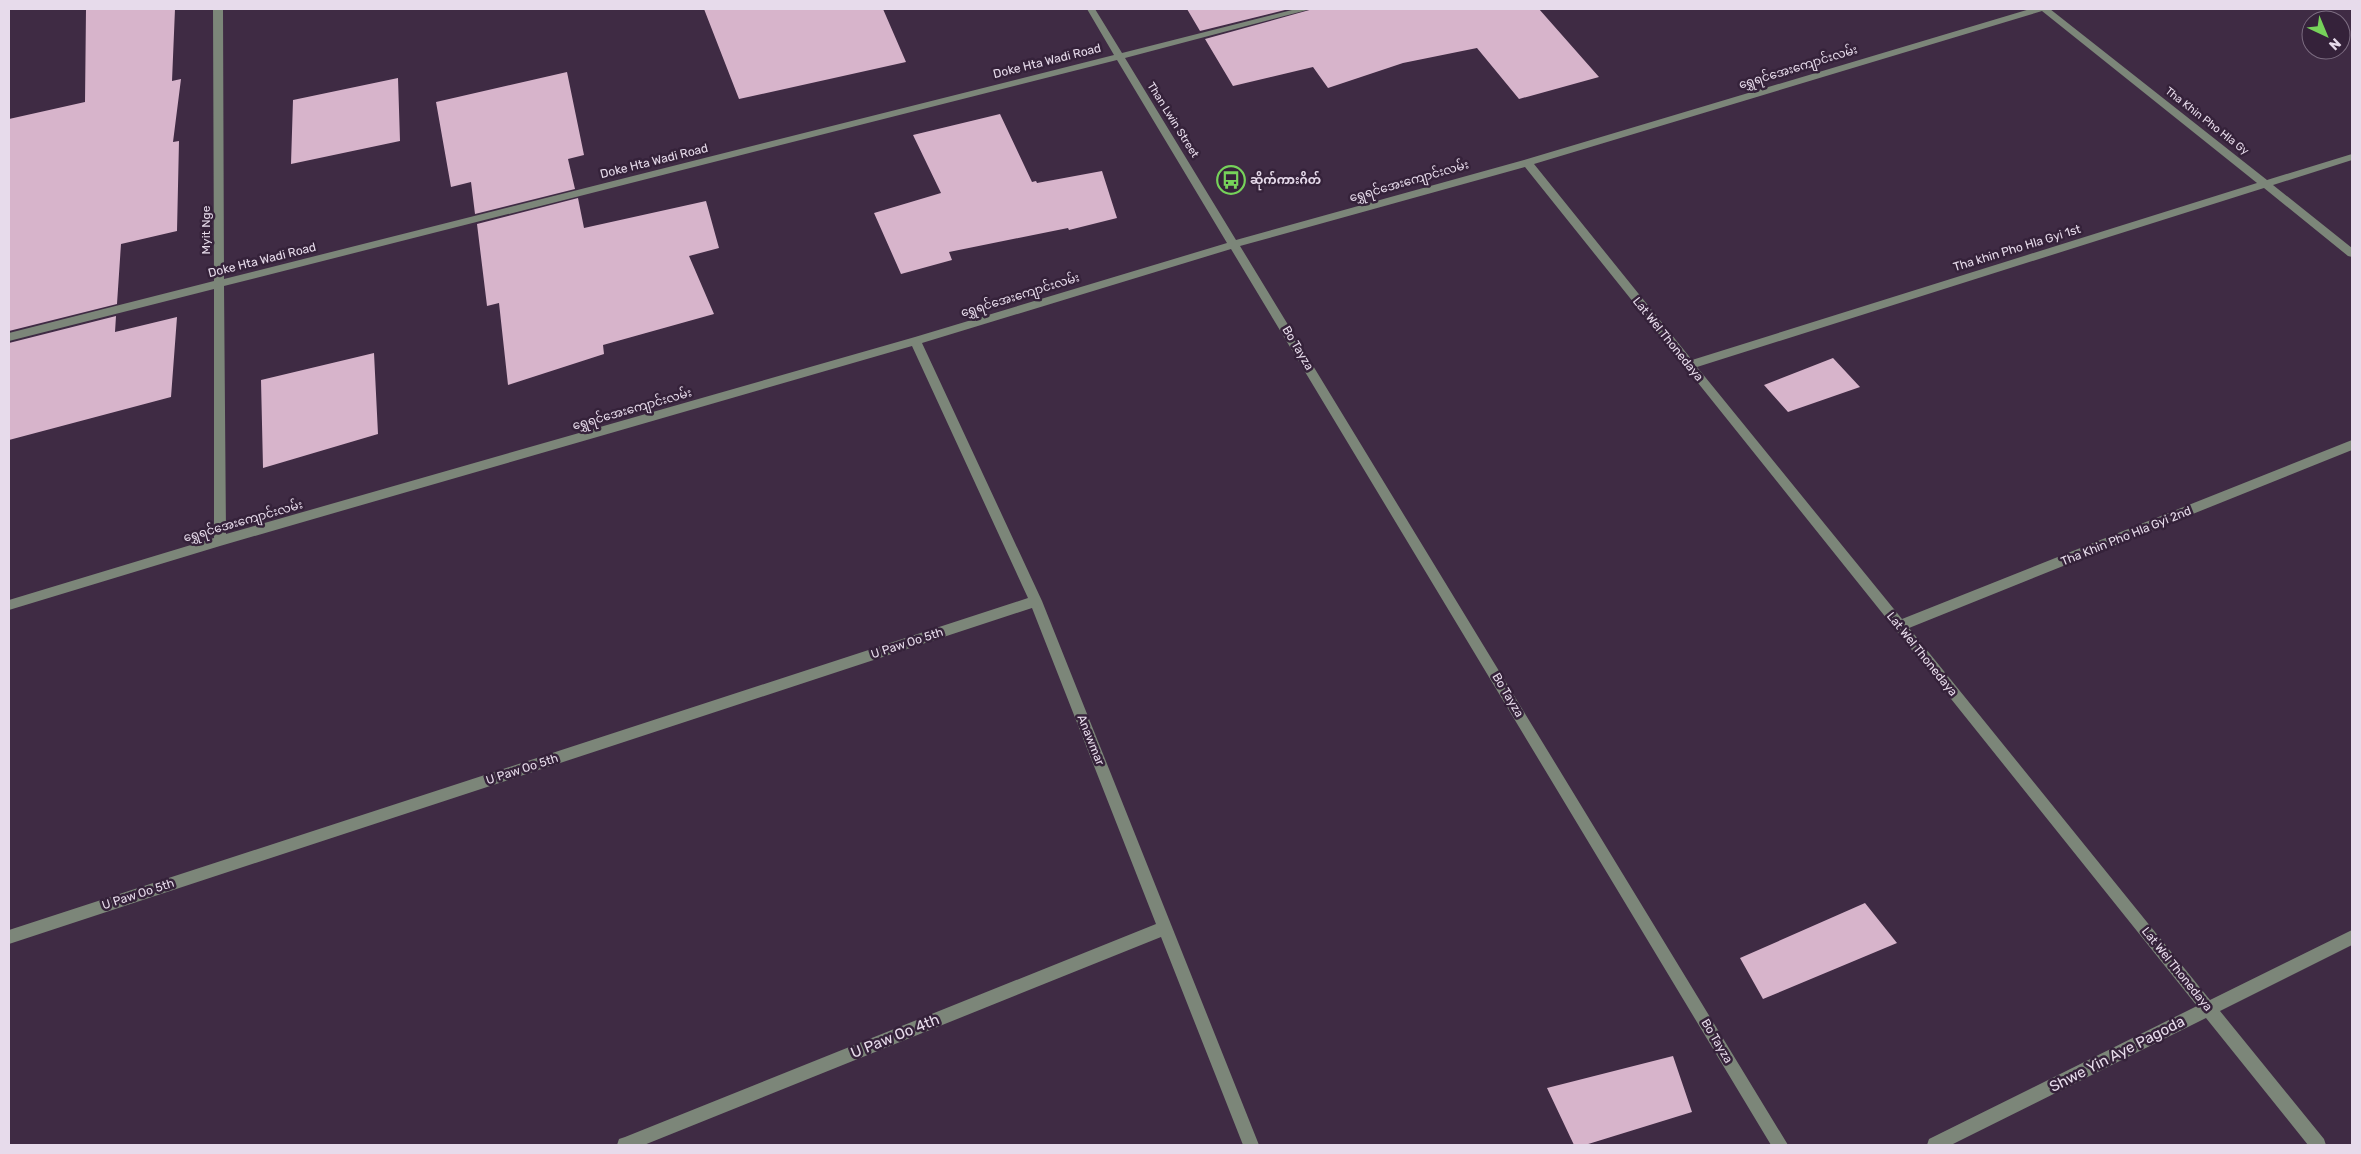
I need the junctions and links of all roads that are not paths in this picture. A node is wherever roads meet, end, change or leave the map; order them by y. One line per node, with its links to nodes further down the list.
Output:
1 (218, 9): 12 (street, Myit Nge)
2 (1090, 9): 6 (street, Than Lwin Street)
3 (1306, 9): 6 (street, Doke Hta Wadi Road)
4 (2039, 9): 8 (street, ရွှေရင်အေးကျောင်းလမ်း)
5 (2045, 9): 9 (street, Tha Khin Pho Hla Gy)
6 (1119, 56): 10 (street, Than Lwin Street); 12 (street, Doke Hta Wadi Road)
7 (2352, 157): 9 (street, Tha khin Pho Hla Gyi 1st)
8 (1527, 163): 10 (street, ရွှေရင်အေးကျောင်းလမ်း); 15 (street, Lat Wel Thonedaya)
9 (2265, 183): 11 (street, Tha Khin Pho Hla Gy); 15 (street, Tha khin Pho Hla Gyi 1st)
10 (1235, 244): 14 (street, ရွှေရင်အေးကျောင်းလမ်း); 27 (street, Bo Tayza)
11 (2352, 253)
12 (220, 284): 13 (street, Doke Hta Wadi Road); 17 (street, Myit Nge)
13 (9, 337)
14 (915, 341): 17 (street, ရွှေရင်အေးကျောင်းလမ်း); 18 (street, Anawmar)
15 (1689, 365): 20 (street, Lat Wel Thonedaya)
16 (2352, 445): 20 (street, Tha Khin Pho Hla Gyi 2nd)
17 (220, 542): 19 (street, ရွှေရင်အေးကျောင်းလမ်း)
18 (1036, 600): 21 (street, Anawmar); 22 (street, U Paw Oo 5th)
19 (9, 605)
20 (1900, 626): 24 (street, Lat Wel Thonedaya)
21 (1165, 928): 25 (street, U Paw Oo 4th); 26 (street, Anawmar)
22 (9, 937)
23 (2352, 937): 24 (street, Shwe Yin Aye Pagoda)
24 (2208, 1009): 28 (street, Shwe Yin Aye Pagoda); 29 (street, Lat Wel Thonedaya)
25 (625, 1145)
26 (1250, 1145)
27 (1780, 1145)
28 (1935, 1145)
29 (2318, 1145)

